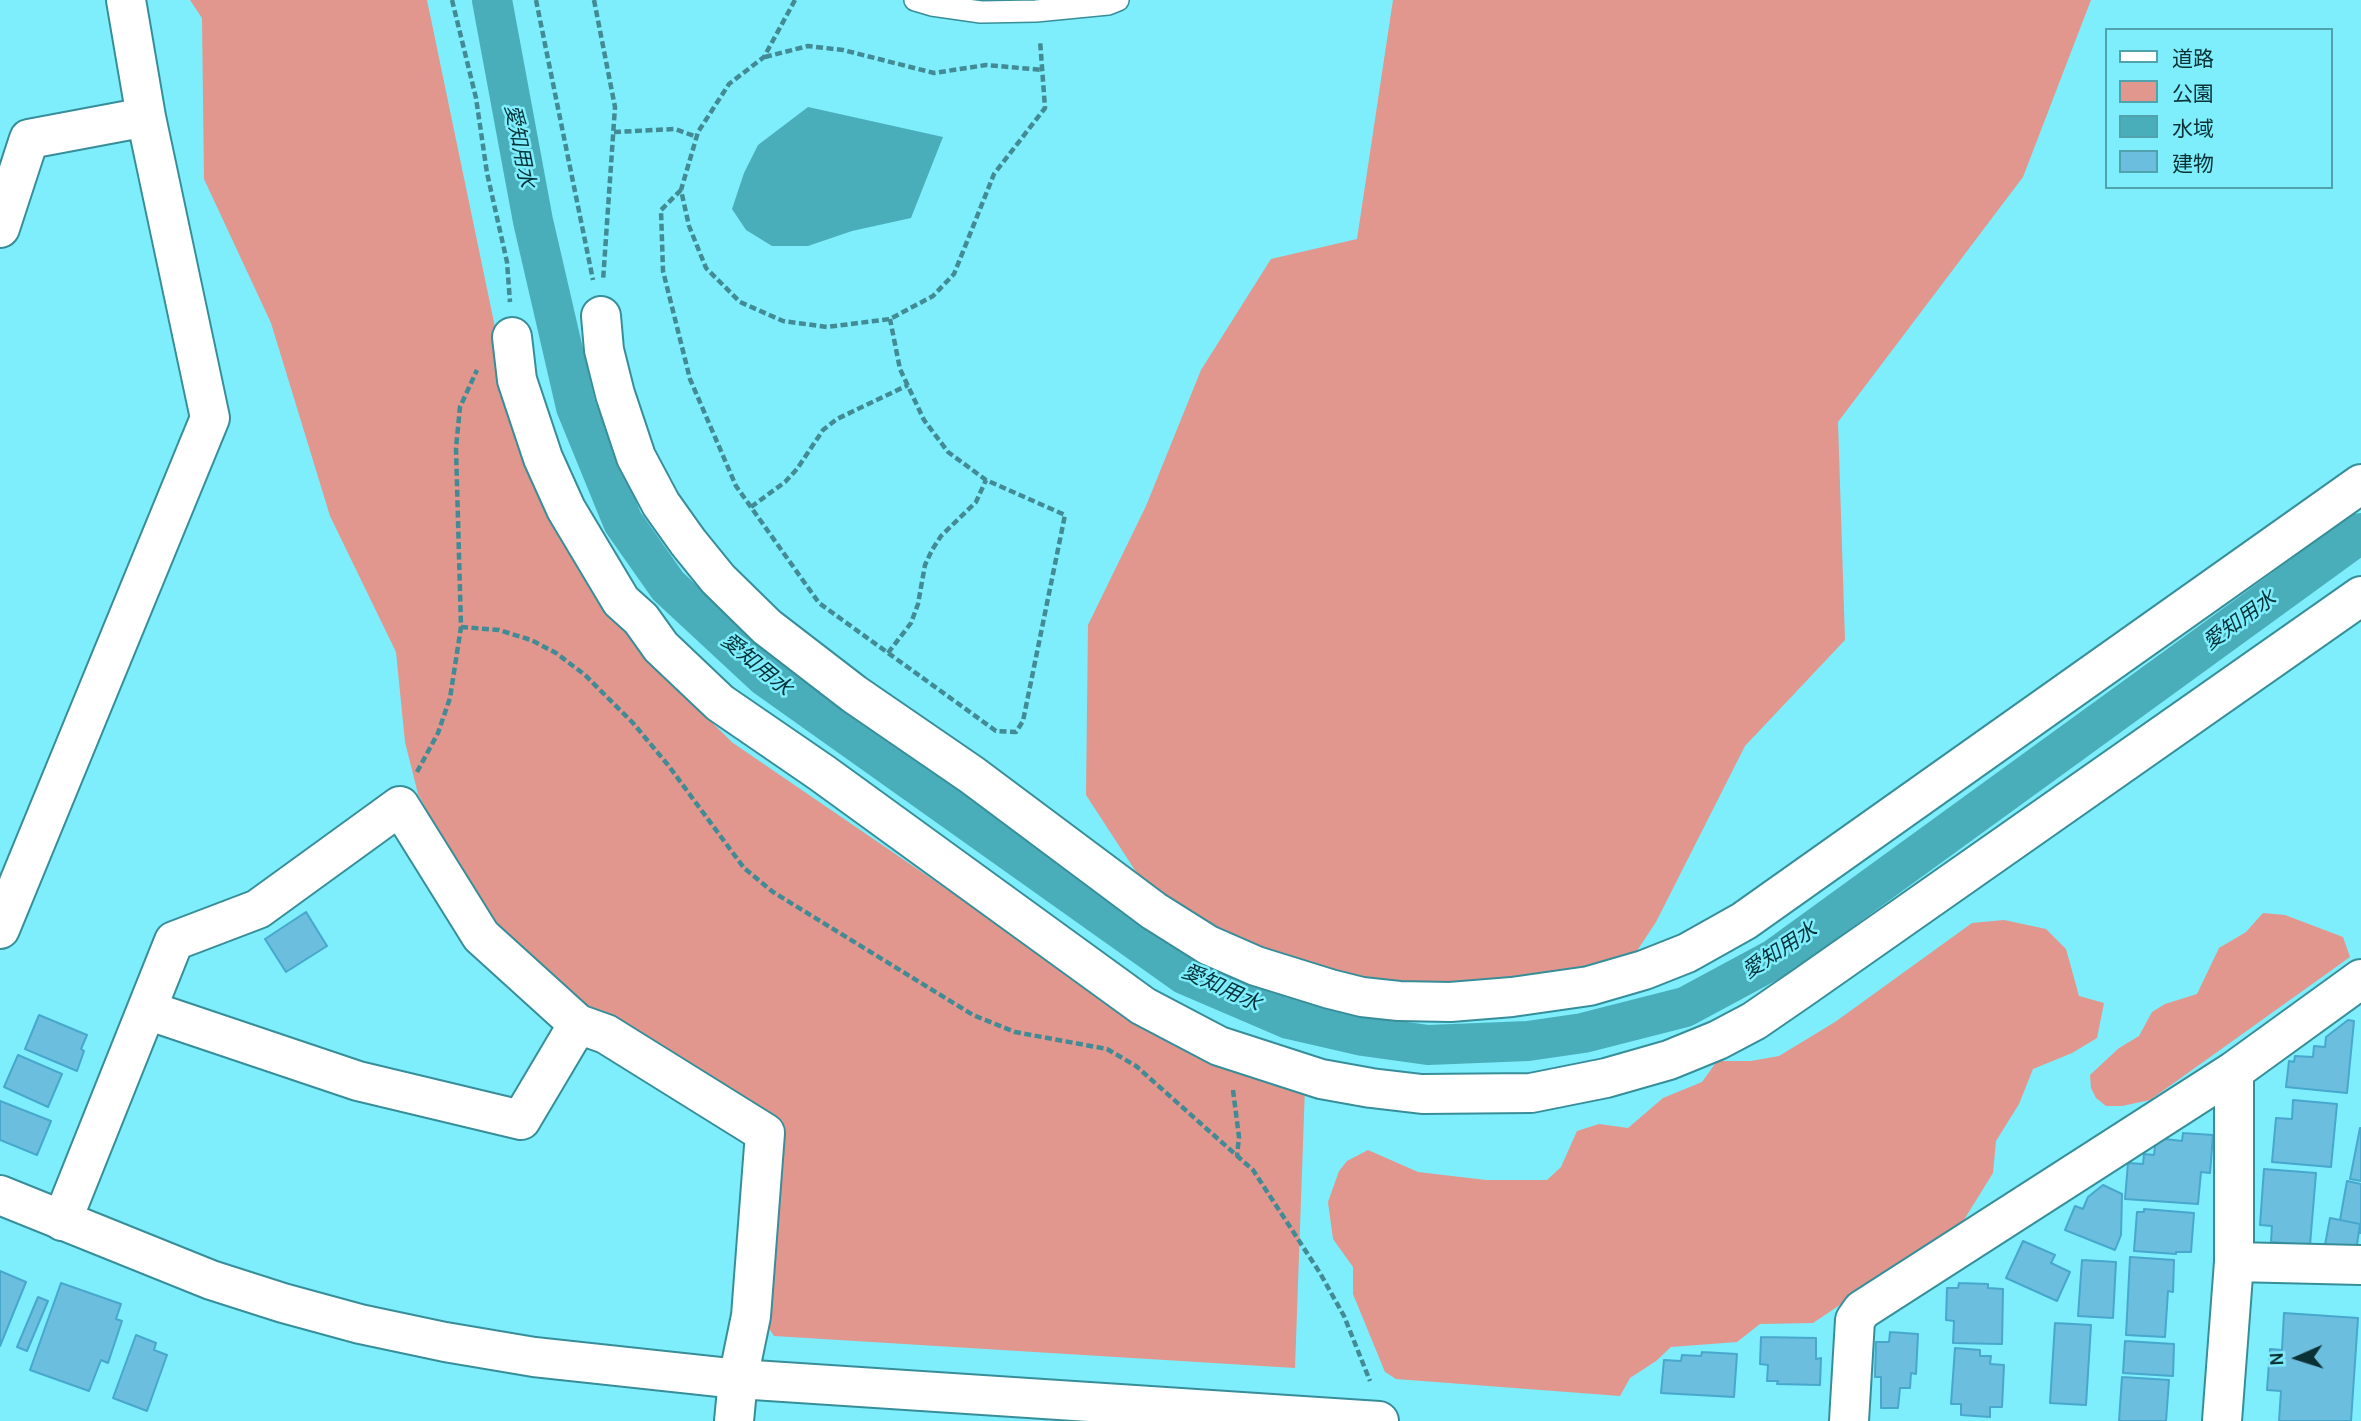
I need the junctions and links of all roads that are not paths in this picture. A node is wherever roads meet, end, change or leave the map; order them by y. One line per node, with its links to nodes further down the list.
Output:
1 (126, 0): 5 (street)
2 (1118, 0): 4 (lane)
3 (927, 2): 4 (lane)
4 (1032, 7)
5 (146, 117): 6 (street); 11 (street)
6 (0, 228)
7 (601, 316): 9 (street)
8 (512, 337): 10 (street)
9 (2361, 484)
10 (2361, 596)
11 (0, 929)
12 (2361, 979): 15 (street)
13 (148, 1010): 14 (street); 14 (street); 17 (street)
14 (578, 1024): 20 (street)
15 (2234, 1072): 18 (street); 23 (street)
16 (0, 1195): 17 (street)
17 (62, 1221): 20 (street)
18 (2234, 1262): 19 (street); 24 (street)
19 (2361, 1265)
20 (738, 1379): 21 (street); 22 (street)
21 (1376, 1405)
22 (734, 1421)
23 (1849, 1421)
24 (2222, 1421)

